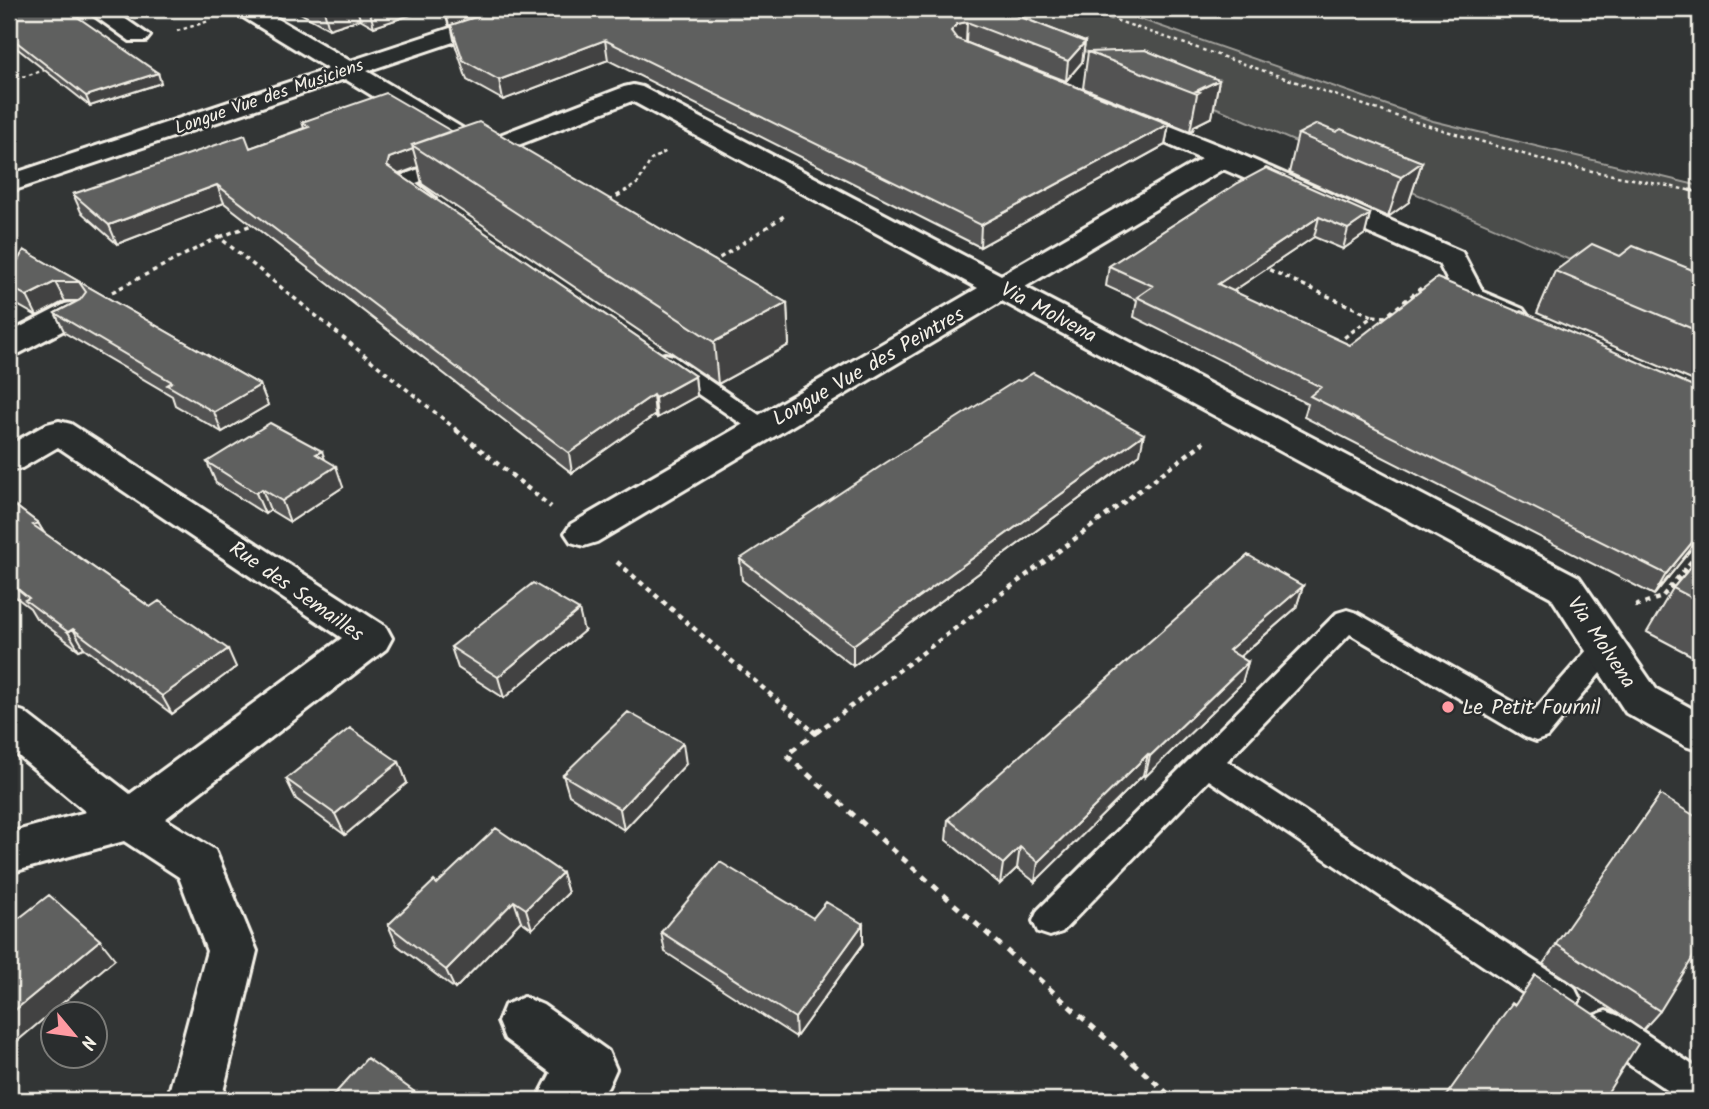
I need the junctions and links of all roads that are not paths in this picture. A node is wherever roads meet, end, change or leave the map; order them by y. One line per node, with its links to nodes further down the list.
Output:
1 (96, 9): 4 (street)
2 (246, 9): 5 (street)
3 (529, 9): 5 (street, Longue Vue des Musiciens)
4 (138, 36)
5 (347, 70): 7 (street); 9 (street, Longue Vue des Musiciens)
6 (1094, 104): 8 (street)
7 (482, 151): 10 (lane); 11 (street, Via Molvena)
8 (1224, 157): 11 (street, Longue Vue des Peintres); 13 (street)
9 (9, 184)
10 (445, 212)
11 (1002, 287): 16 (street, Longue Vue des Peintres); 19 (street, Via Molvena)
12 (76, 311): 14 (street)
13 (1535, 326)
14 (9, 346)
15 (648, 350): 16 (lane)
16 (763, 428): 18 (street, Longue Vue des Peintres)
17 (9, 460): 23 (street, Rue des Semailles)
18 (584, 533)
19 (1605, 648): 21 (street, Via Molvena); 22 (lane)
20 (9, 723): 23 (street)
21 (1700, 734)
22 (1207, 763): 25 (lane); 27 (lane)
23 (129, 820): 24 (street); 28 (street)
24 (9, 853)
25 (1050, 921)
26 (524, 1022): 29 (street)
27 (1700, 1091)
28 (194, 1100)
29 (564, 1100)

